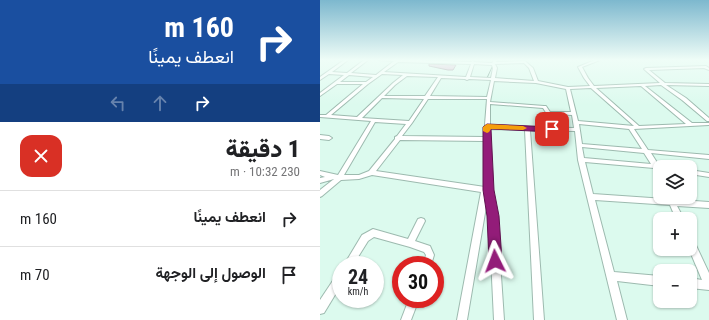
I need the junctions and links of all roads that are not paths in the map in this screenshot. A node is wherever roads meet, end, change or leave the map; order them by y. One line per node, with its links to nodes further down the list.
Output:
1 (347, 75): 14 (street)
2 (362, 75): 9 (street)
3 (406, 75): 10 (street); 22 (street)
4 (469, 75): 11 (street)
5 (493, 75): 12 (street)
6 (533, 75): 13 (street)
7 (584, 75): 20 (street)
8 (653, 75): 16 (street)
9 (377, 76): 15 (street)
10 (440, 77): 11 (street); 23 (street)
11 (467, 79): 12 (street)
12 (492, 80): 13 (street); 24 (street)
13 (536, 82): 19 (street)
14 (335, 83): 15 (street); 21 (street)
15 (367, 83): 29 (street)
16 (663, 84): 17 (street); 18 (street); 25 (street)
17 (642, 85): 20 (street); 36 (street)
18 (709, 85)
19 (568, 88): 20 (street); 27 (street)
20 (594, 88): 38 (street)
21 (320, 95)
22 (380, 98): 23 (street); 30 (street)
23 (427, 98): 24 (street); 34 (street)
24 (488, 101): 27 (street); 37 (street)
25 (701, 113): 26 (street); 32 (street)
26 (709, 113)
27 (574, 114): 33 (street)
28 (320, 116): 29 (street)
29 (326, 117): 30 (street)
30 (358, 119): 31 (street)
31 (374, 120): 34 (street); 56 (street)
32 (709, 120)
33 (576, 122): 38 (street); 40 (street)
34 (410, 123): 43 (street)
35 (709, 124): 36 (street)
36 (692, 125): 38 (street)
37 (487, 127): 39 (street); 44 (street)
38 (634, 127): 46 (street)
39 (527, 128): 40 (street); 79 (street)
40 (577, 130): 45 (street)
41 (320, 137): 42 (street)
42 (329, 138)
43 (397, 138): 44 (street); 52 (street)
44 (487, 139): 58 (street)
45 (579, 145): 46 (street); 48 (street)
46 (648, 152): 47 (street); 49 (street)
47 (708, 158)
48 (581, 160): 50 (street); 60 (street)
49 (653, 160)
50 (653, 165)
51 (320, 173): 55 (street)
52 (371, 173): 56 (street); 58 (street)
53 (697, 173): 54 (street)
54 (709, 175)
55 (331, 177): 56 (street); 57 (street)
56 (340, 178): 59 (street)
57 (320, 181)
58 (487, 190): 77 (street); 78 (street)
59 (320, 194)
60 (590, 197): 61 (street); 69 (street)
61 (653, 200)
62 (696, 204): 63 (street)
63 (709, 206)
64 (421, 221): 65 (street)
65 (410, 243): 66 (street); 67 (street)
66 (354, 256)
67 (428, 256)
68 (696, 256): 72 (street)
69 (610, 276): 70 (street); 80 (street)
70 (653, 280)
71 (697, 283): 72 (street)
72 (709, 284)
73 (332, 290): 75 (street)
74 (411, 308): 76 (street)
75 (320, 309)
76 (406, 320)
77 (462, 320)
78 (499, 320)
79 (539, 320)
80 (622, 320)

